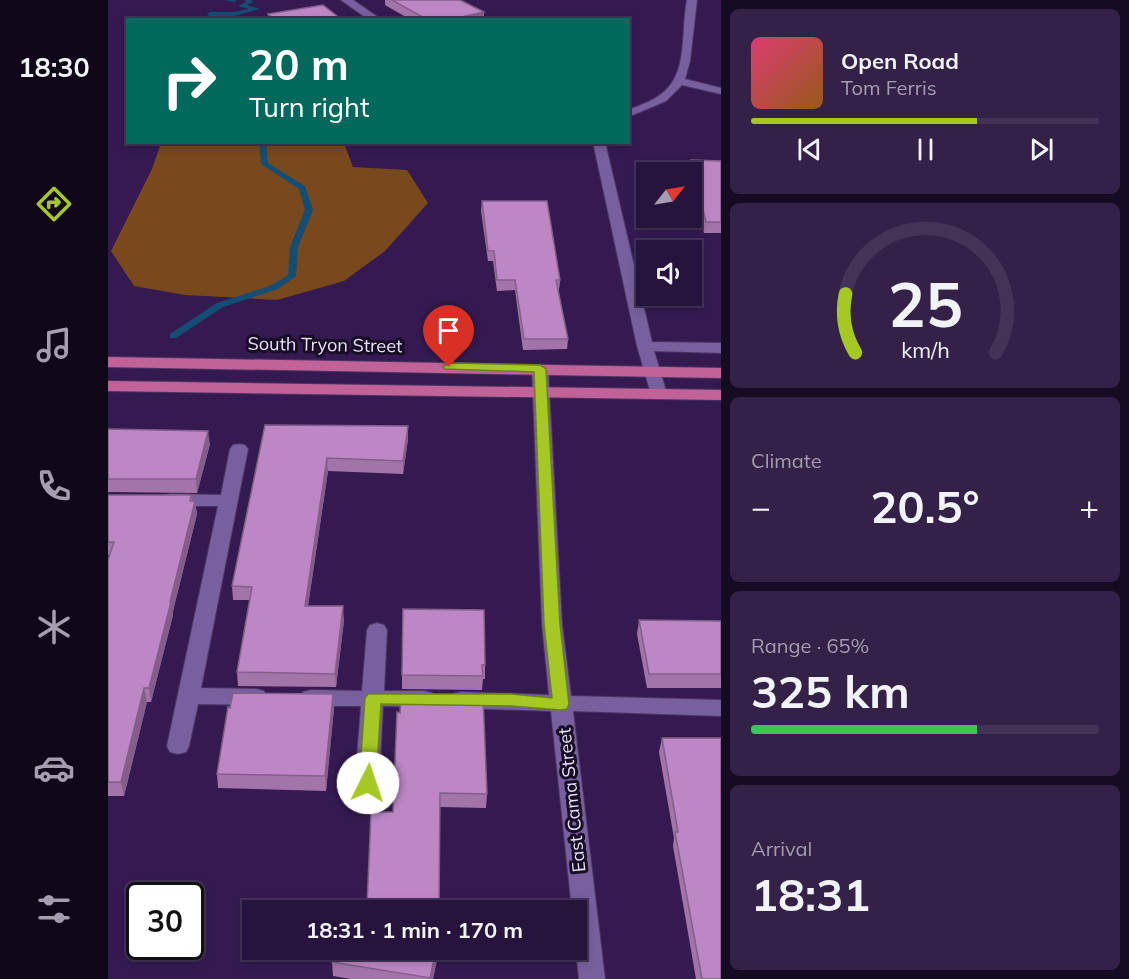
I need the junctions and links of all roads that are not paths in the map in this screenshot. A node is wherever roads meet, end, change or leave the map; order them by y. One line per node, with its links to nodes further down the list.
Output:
1 (345, 0): 3 (street)
2 (692, 0): 4 (street)
3 (374, 18)
4 (678, 81): 5 (street); 6 (street)
5 (721, 91)
6 (630, 113)
7 (599, 144): 8 (street)
8 (645, 345): 9 (street); 12 (street)
9 (721, 348)
10 (108, 362): 11 (main road, South Tryon Street)
11 (540, 369): 12 (main road, South Tryon Street); 15 (street, East Cama Street)
12 (653, 372): 13 (main road, South Tryon Street); 16 (street)
13 (721, 373)
14 (108, 386): 15 (main road)
15 (540, 393): 16 (main road); 24 (street, East Cama Street)
16 (659, 394): 17 (main road)
17 (721, 395)
18 (239, 449): 20 (street)
19 (151, 500): 20 (street)
20 (229, 501): 22 (street)
21 (377, 630): 23 (street)
22 (189, 696): 23 (street); 26 (street)
23 (374, 698): 24 (street); 27 (street)
24 (561, 704): 25 (street); 28 (street, East Cama Street)
25 (721, 708)
26 (178, 746)
27 (368, 783)
28 (592, 979)

